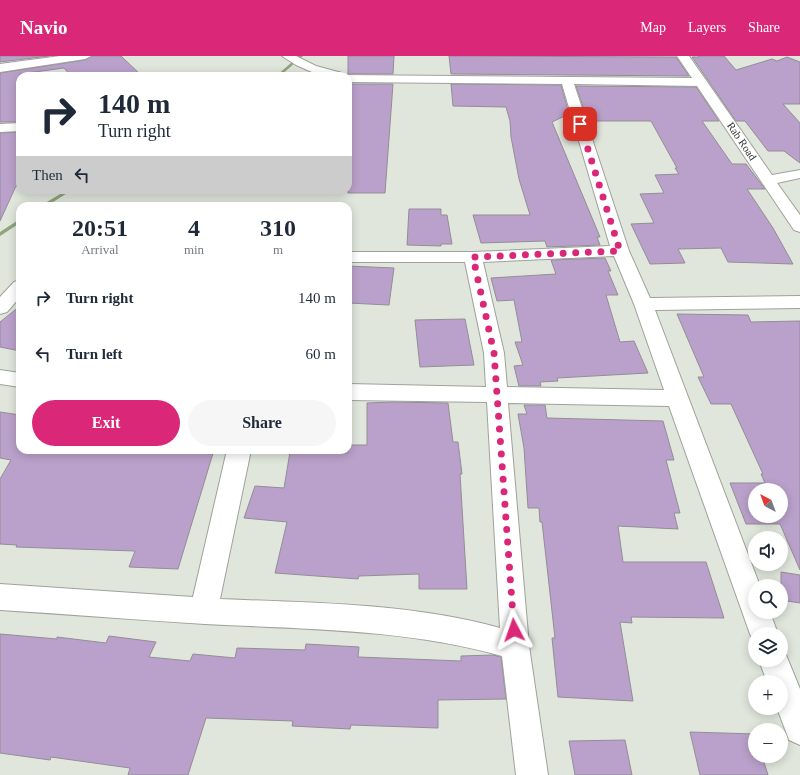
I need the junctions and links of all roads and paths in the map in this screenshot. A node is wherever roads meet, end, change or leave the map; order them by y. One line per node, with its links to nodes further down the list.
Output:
1 (86, 56): 4 (street)
2 (288, 56): 7 (street)
3 (683, 56): 10 (street, Rab Road)
4 (30, 60): 5 (street); 6 (street)
5 (0, 68)
6 (27, 72)
7 (321, 72)
8 (352, 78): 9 (street)
9 (567, 81): 10 (street); 16 (street)
10 (702, 82): 14 (street, Rab Road)
11 (16, 127): 12 (street)
12 (0, 128)
13 (800, 174): 14 (street)
14 (768, 180): 15 (street, Rab Road)
15 (800, 227)
16 (620, 251): 18 (street); 21 (street)
17 (352, 257): 18 (street)
18 (473, 257): 26 (street)
19 (16, 290): 22 (street)
20 (800, 302): 21 (street)
21 (643, 304): 27 (street)
22 (0, 308)
23 (0, 377): 24 (street)
24 (16, 379)
25 (352, 392): 26 (street)
26 (498, 394): 27 (street); 32 (street)
27 (679, 398): 29 (street)
28 (238, 454): 31 (street)
29 (748, 590)
30 (0, 597): 31 (street)
31 (204, 611): 32 (street)
32 (515, 646): 35 (street)
33 (777, 667): 34 (street)
34 (800, 729)
35 (532, 775)

